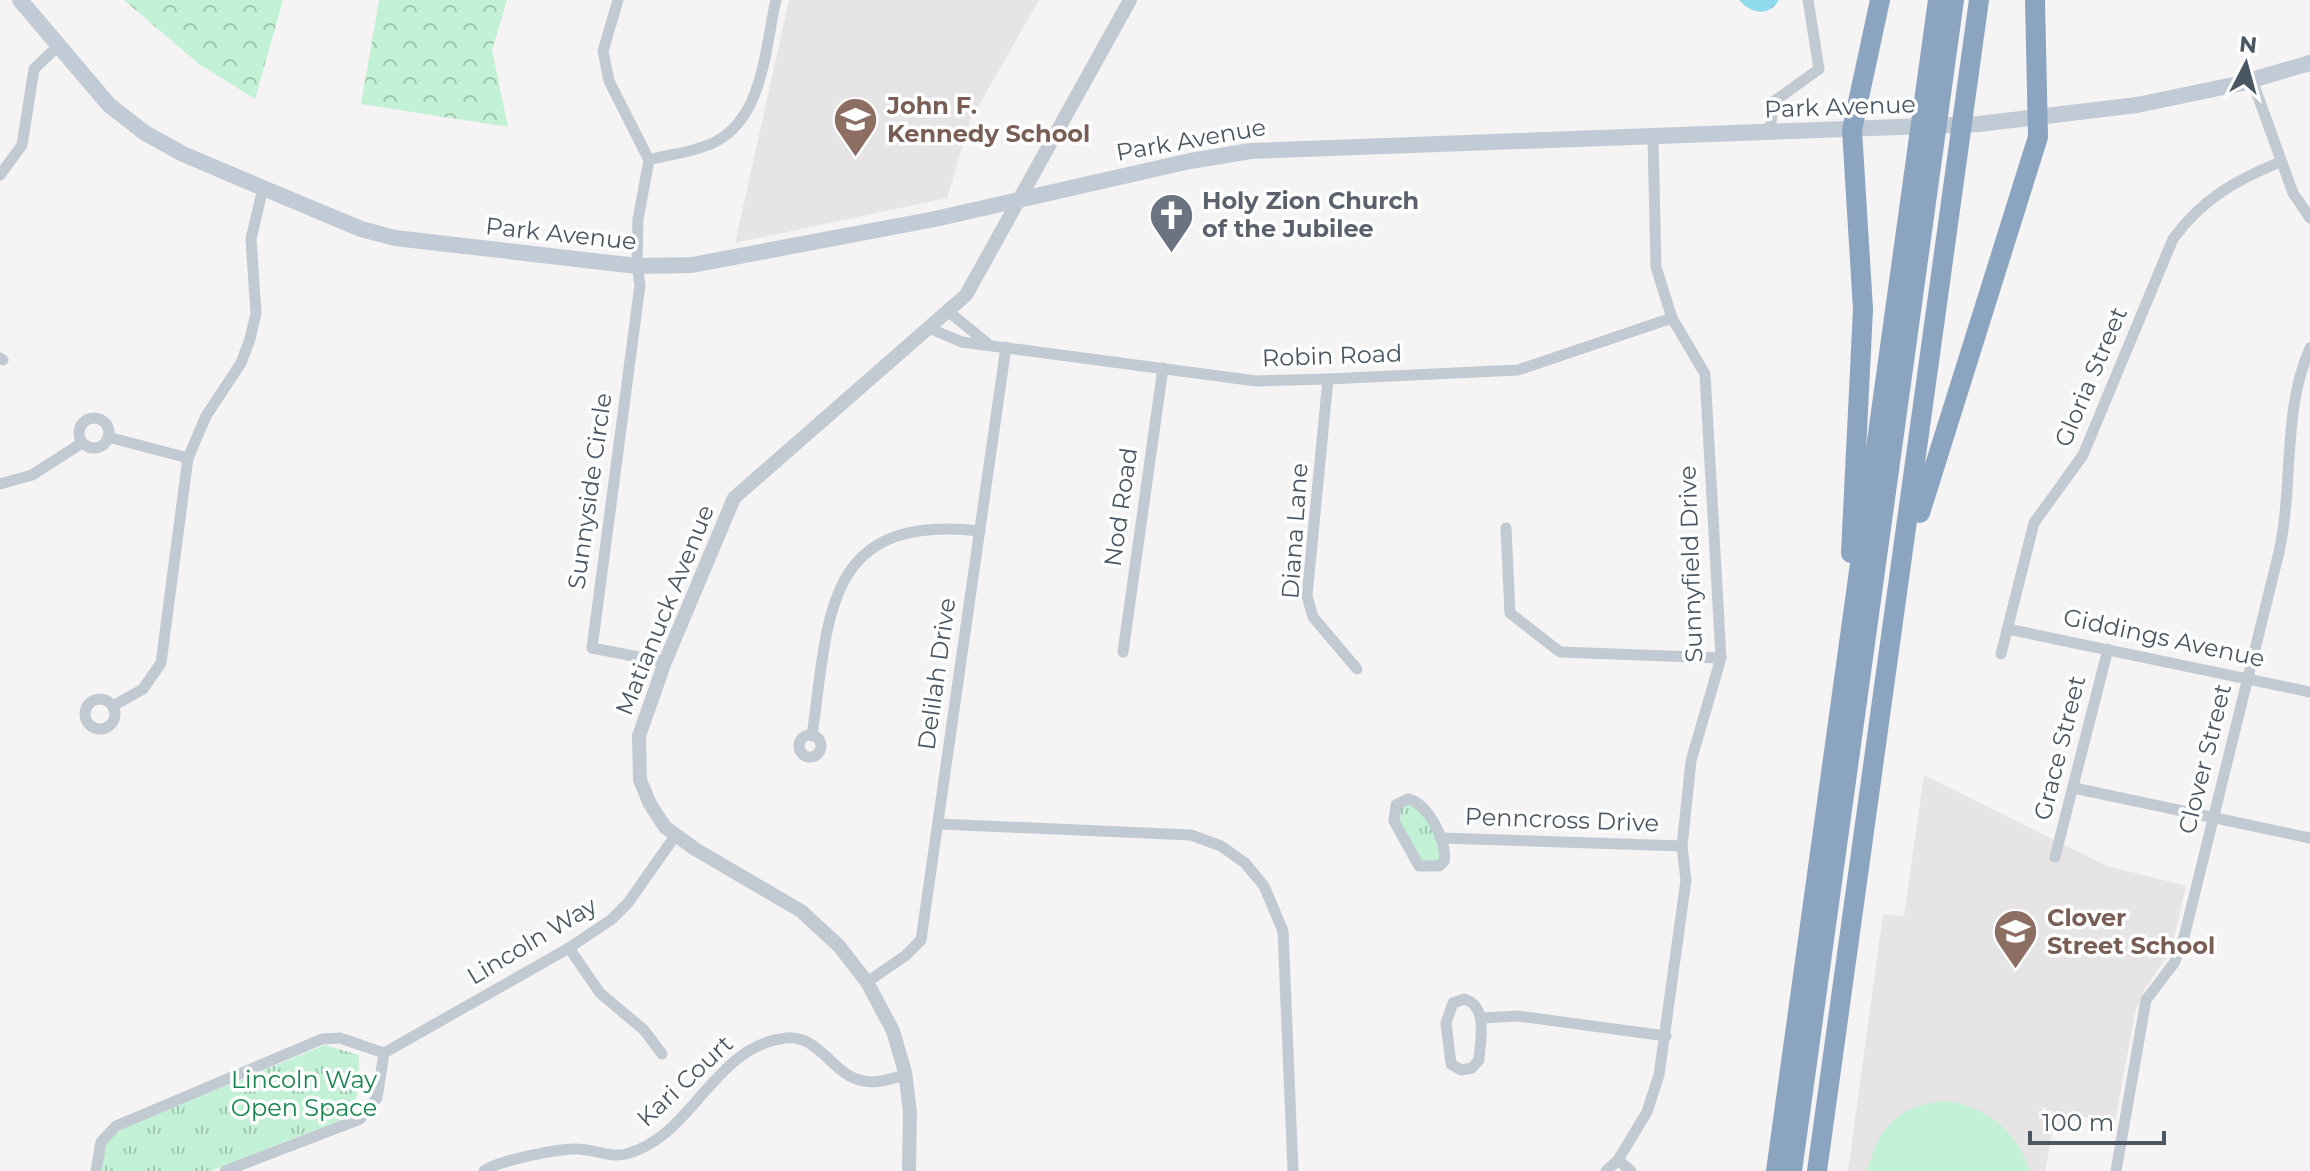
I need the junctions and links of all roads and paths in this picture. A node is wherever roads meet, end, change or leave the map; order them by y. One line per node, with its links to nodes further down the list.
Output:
1 (20, 0): 12 (main road, Park Avenue)
2 (618, 0): 21 (street)
3 (776, 0): 21 (street)
4 (1130, 0): 25 (street, Matianuck Avenue)
5 (1808, 0): 18 (street)
6 (1880, 0): 17 (highway)
7 (1938, 0): 15 (highway)
8 (1954, 0): 15 (highway)
9 (1962, 0): 15 (highway)
10 (1979, 0): 15 (highway)
11 (2035, 0): 16 (highway)
12 (59, 45): 23 (street); 24 (main road, Park Avenue)
13 (2310, 63): 14 (main road, Park Avenue)
14 (2252, 80): 16 (main road, Park Avenue); 22 (street)
15 (1944, 101): 20 (highway); 20 (highway)
16 (2039, 119): 17 (main road, Park Avenue); 43 (highway)
17 (1852, 130): 18 (main road, Park Avenue); 42 (highway)
18 (1770, 133): 19 (main road, Park Avenue)
19 (1653, 138): 25 (main road, Park Avenue); 29 (street, Sunnyfield Drive)
20 (1937, 151): 42 (highway); 43 (highway); 80 (highway); 81 (highway)
21 (649, 160): 27 (street)
22 (2280, 162): 26 (street); 44 (street, Gloria Street)
23 (0, 175)
24 (263, 188): 27 (main road, Park Avenue); 38 (street)
25 (1020, 198): 27 (main road, Park Avenue); 28 (street, Matianuck Avenue)
26 (2310, 218)
27 (637, 266): 49 (street, Sunnyside Circle)
28 (949, 312): 30 (street, Matianuck Avenue); 31 (street, Robin Road)
29 (1672, 318): 35 (street, Robin Road); 48 (street, Sunnyfield Drive)
30 (931, 329): 31 (street, Robin Road); 49 (street, Matianuck Avenue)
31 (987, 343): 32 (street, Robin Road)
32 (1006, 347): 34 (street, Robin Road); 41 (street, Delilah Drive)
33 (2310, 348): 51 (street, Clover Street)
34 (1163, 368): 35 (street, Robin Road); 46 (street, Nod Road)
35 (1328, 379): 50 (street, Diana Lane)
36 (108, 437): 37 (street); 37 (street); 38 (street)
37 (82, 443): 39 (street)
38 (188, 458): 53 (street)
39 (0, 484)
40 (1506, 528): 48 (street)
41 (980, 531): 54 (street); 57 (street, Delilah Drive)
42 (1858, 588): 79 (highway)
43 (1898, 593): 82 (highway)
44 (2008, 629): 45 (street, Giddings Avenue); 47 (street, Gloria Street)
45 (2108, 649): 51 (street, Giddings Avenue); 55 (street, Grace Street)
46 (1123, 652)
47 (2001, 654)
48 (1721, 658): 61 (street, Sunnyfield Drive)
49 (665, 662): 58 (street, Matianuck Avenue)
50 (1357, 669)
51 (2248, 678): 52 (street, Giddings Avenue); 56 (street, Clover Street)
52 (2310, 692)
53 (113, 706)
54 (812, 736)
55 (2074, 788): 56 (street); 62 (street, Grace Street)
56 (2213, 817): 60 (street); 83 (street, Clover Street)
57 (939, 824): 64 (street, Delilah Drive); 76 (street)
58 (675, 836): 63 (street, Lincoln Way); 64 (street, Matianuck Avenue)
59 (1440, 838): 59 (street, Penncross Drive); 61 (street, Penncross Drive)
60 (2310, 838)
61 (1682, 846): 66 (street, Sunnyfield Drive)
62 (2055, 857)
63 (569, 948): 67 (street, Lincoln Way); 68 (street)
64 (867, 982): 69 (street, Matianuck Avenue)
65 (1481, 1018): 65 (street); 66 (street)
66 (1666, 1036): 70 (street, Sunnyfield Drive)
67 (384, 1053): 71 (street); 72 (street)
68 (662, 1054)
69 (906, 1075): 74 (street, Kari Court); 75 (street, Matianuck Avenue)
70 (1618, 1160): 77 (street, Sunnyfield Drive); 78 (street)
71 (96, 1171)
72 (225, 1171)
73 (470, 1171): 74 (street, Kari Court)
74 (484, 1171)
75 (909, 1171)
76 (1293, 1171)
77 (1606, 1171)
78 (1631, 1171)
79 (1776, 1171)
80 (1792, 1171)
81 (1801, 1171)
82 (1817, 1171)
83 (2116, 1171)

